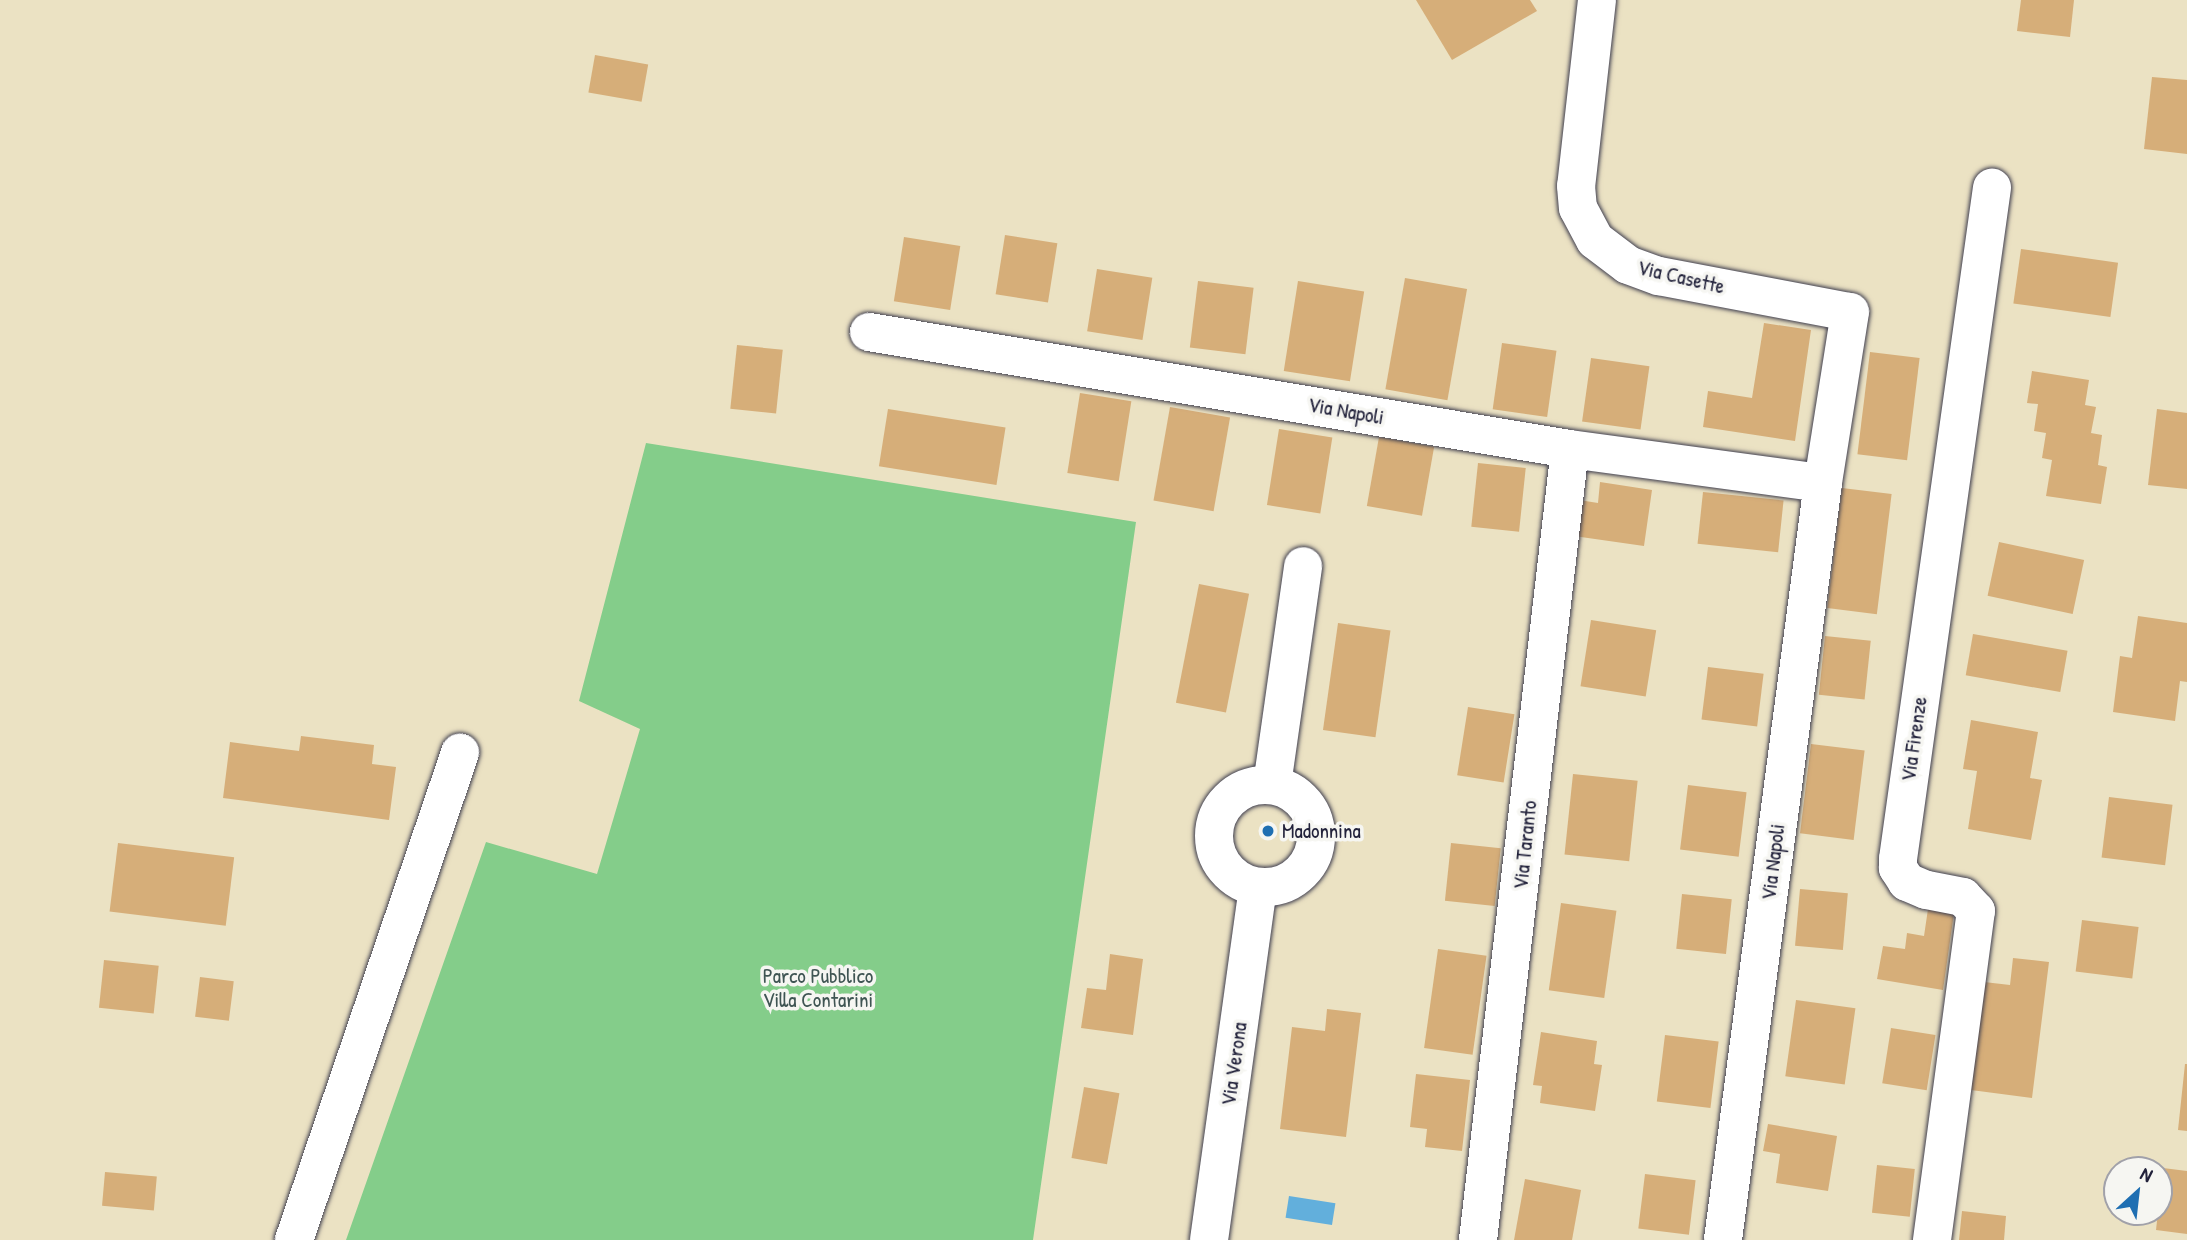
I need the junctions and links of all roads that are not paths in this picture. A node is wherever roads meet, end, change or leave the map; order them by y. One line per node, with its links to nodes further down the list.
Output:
1 (1597, 0): 3 (street, Via Casette)
2 (1992, 188): 15 (street, Via Firenze)
3 (1850, 312): 6 (street, Via Napoli)
4 (869, 332): 5 (street, Via Napoli)
5 (1570, 449): 6 (street, Via Napoli); 13 (street, Via Taranto)
6 (1823, 483): 14 (street, Via Napoli)
7 (1303, 566): 9 (street)
8 (460, 753): 11 (street)
9 (1272, 785): 10 (street); 10 (street)
10 (1258, 887): 12 (street, Via Verona)
11 (294, 1240)
12 (1209, 1240)
13 (1478, 1240)
14 (1723, 1240)
15 (1932, 1240)

